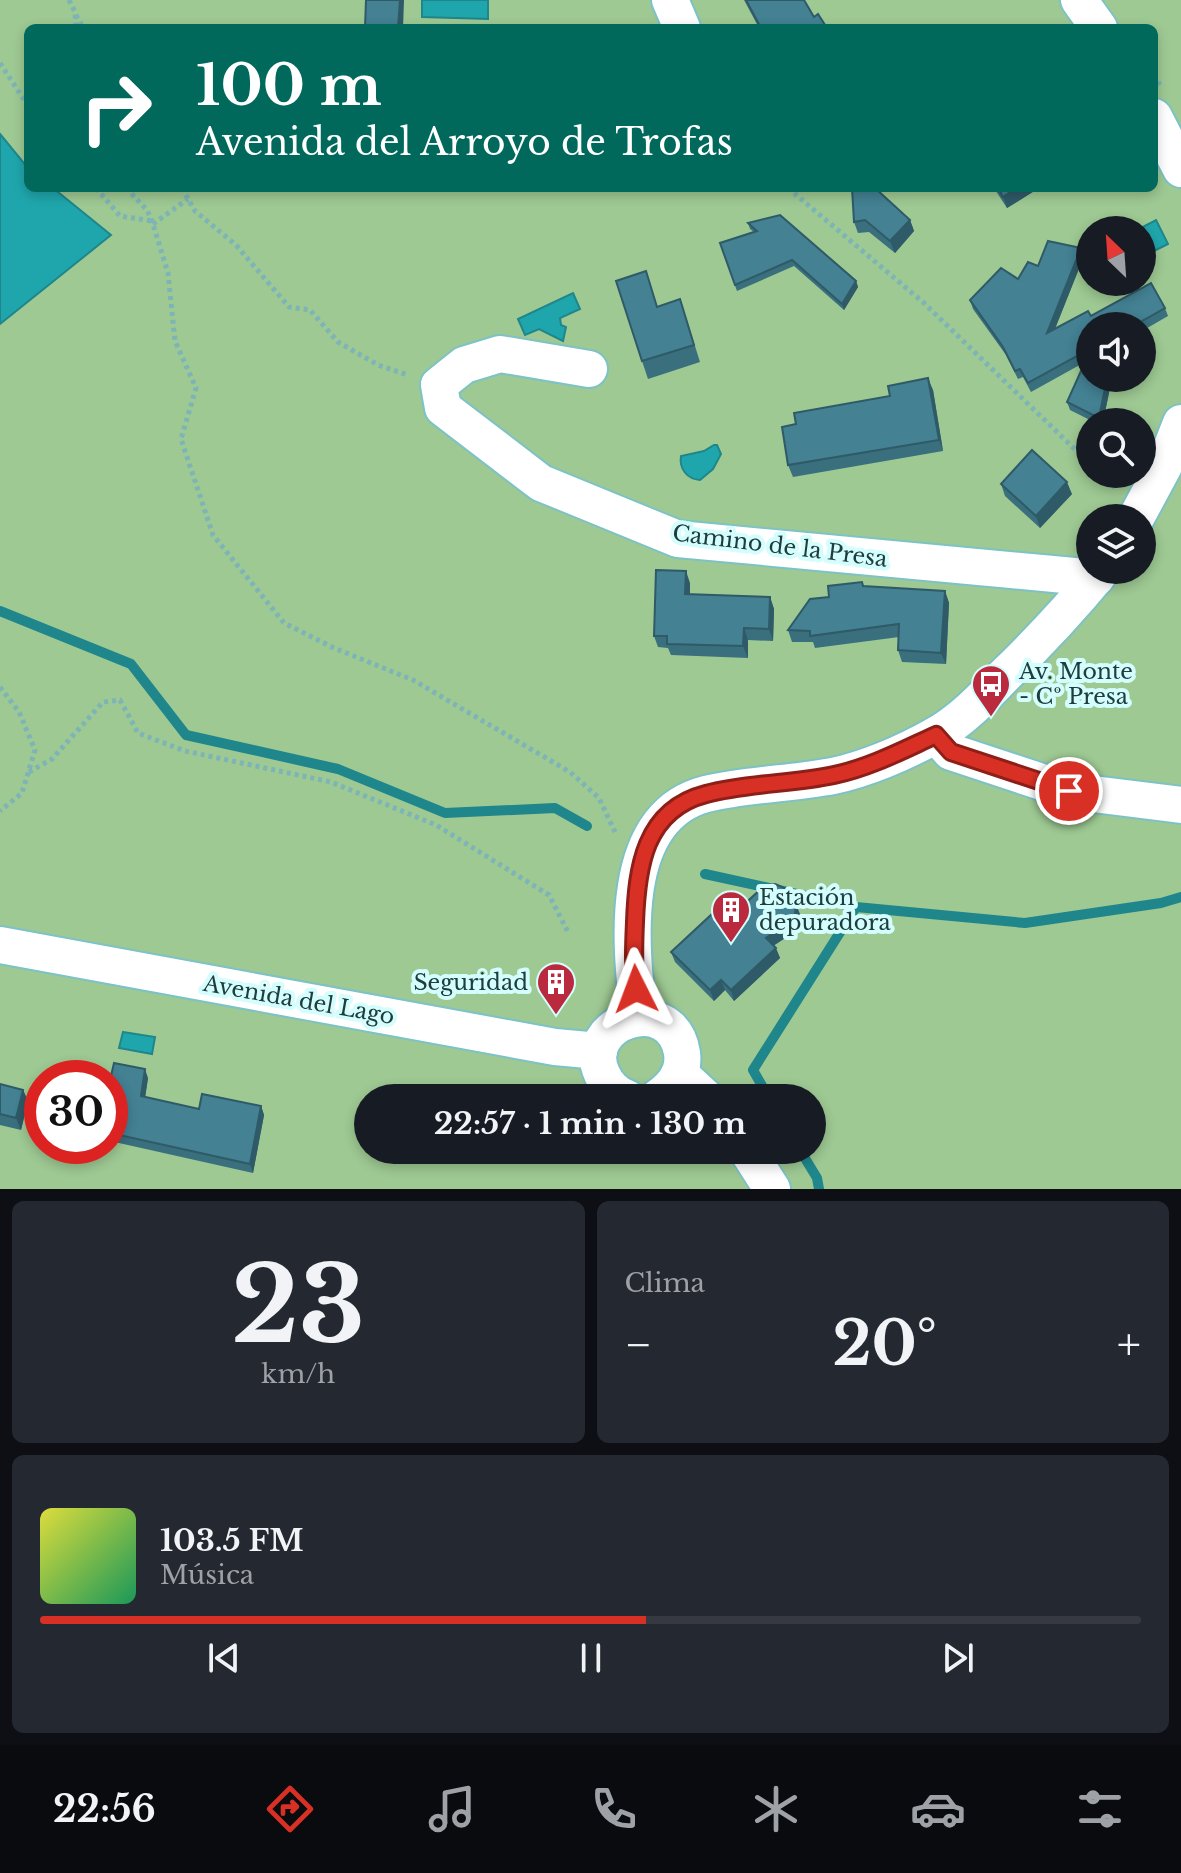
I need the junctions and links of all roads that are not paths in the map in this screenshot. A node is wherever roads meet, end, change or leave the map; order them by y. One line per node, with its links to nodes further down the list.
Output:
1 (670, 0): 3 (street)
2 (1079, 0): 4 (street)
3 (680, 24)
4 (1096, 24)
5 (1158, 125): 6 (street)
6 (1181, 169)
7 (589, 369): 10 (street, Camino de la Presa)
8 (1181, 423): 9 (street)
9 (1144, 504)
10 (1076, 572)
11 (1090, 584): 12 (street)
12 (936, 735): 13 (street); 15 (street)
13 (1181, 805)
14 (0, 945): 16 (street, Avenida del Lago)
15 (639, 1017): 16 (street); 18 (street)
16 (599, 1051): 17 (street)
17 (607, 1084)
18 (670, 1084)
19 (756, 1164): 20 (street)
20 (772, 1189)

